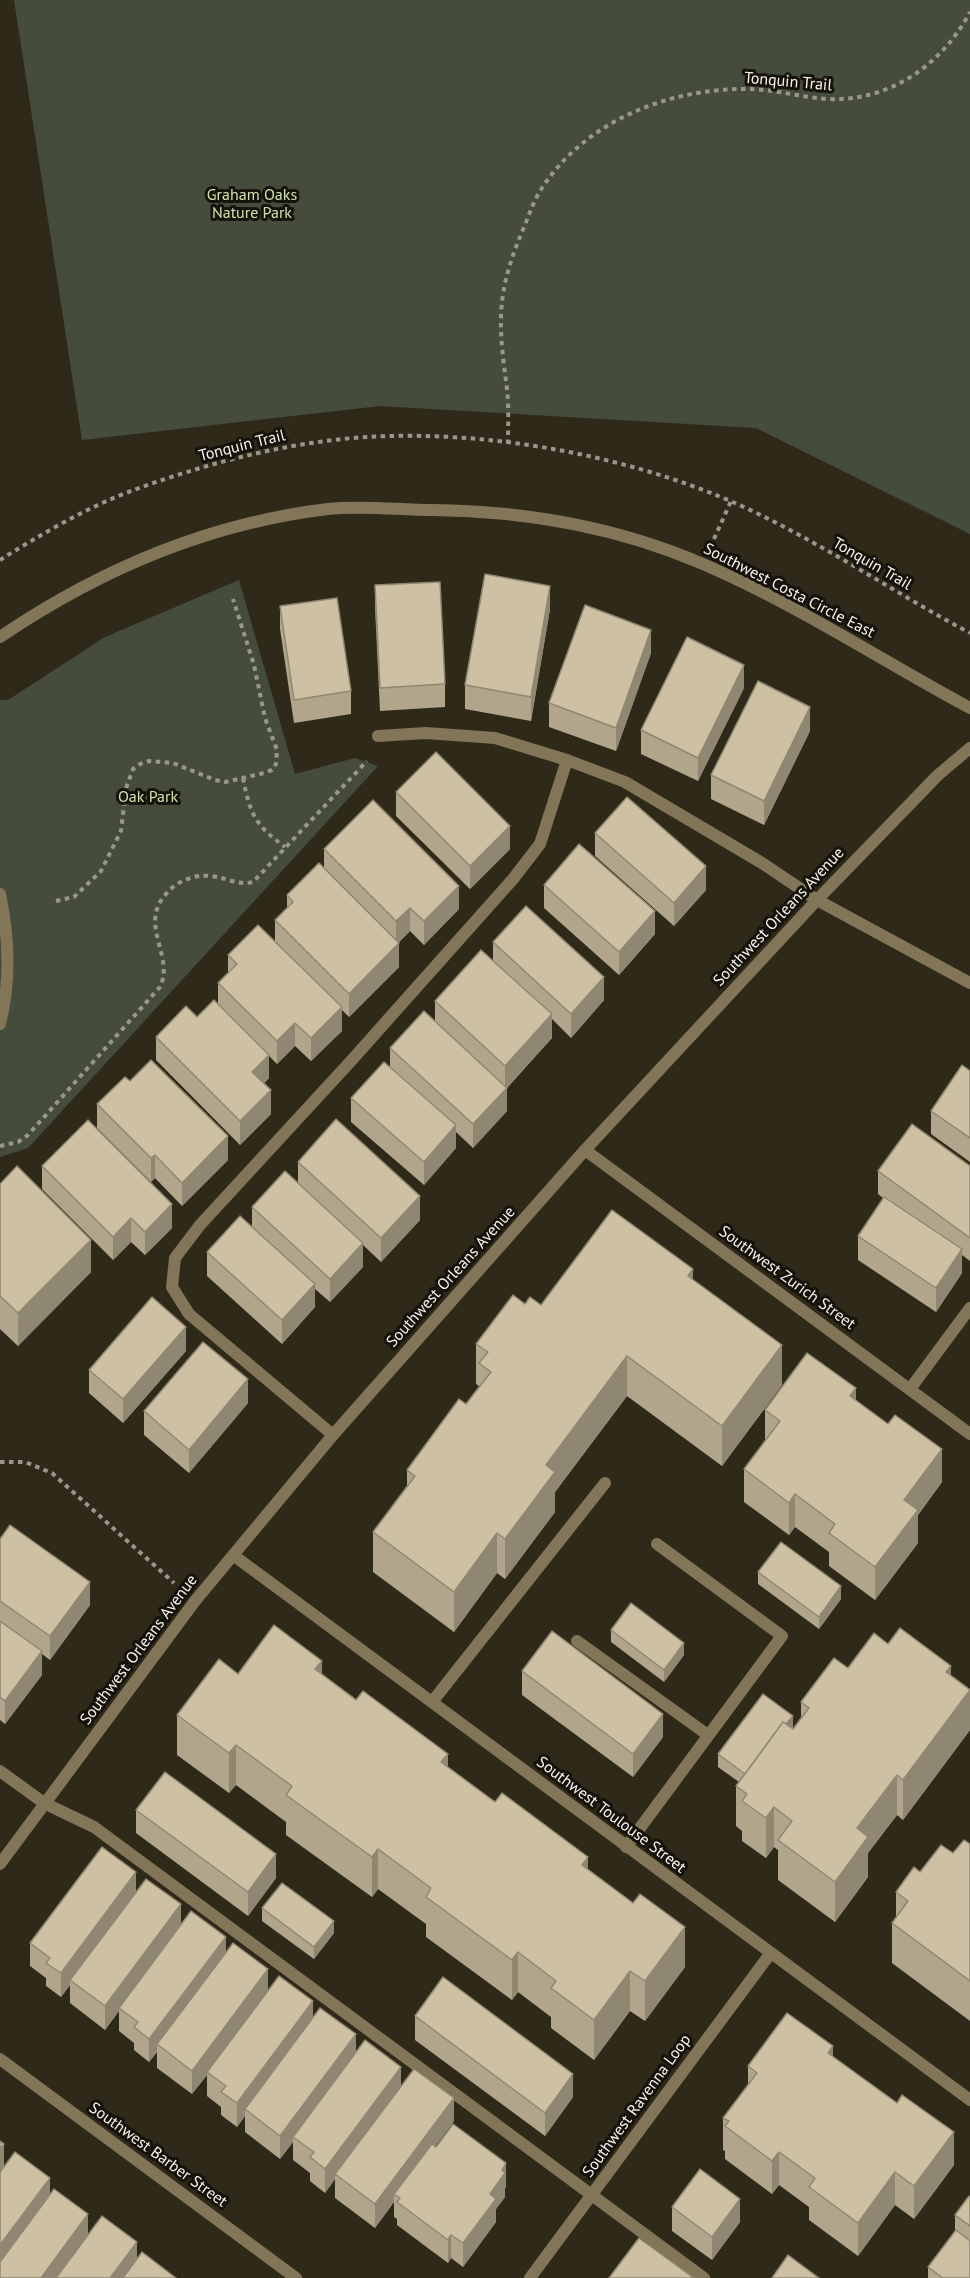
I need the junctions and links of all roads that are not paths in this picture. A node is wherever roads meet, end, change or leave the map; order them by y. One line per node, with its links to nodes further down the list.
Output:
1 (0, 637): 2 (street, Southwest Costa Circle East)
2 (970, 708)
3 (378, 736): 5 (street)
4 (970, 748): 7 (street, Southwest Orleans Avenue)
5 (567, 760): 7 (street); 14 (street)
6 (0, 894): 9 (street)
7 (817, 900): 8 (street); 10 (street, Southwest Orleans Avenue)
8 (970, 983)
9 (0, 1024)
10 (585, 1150): 12 (street, Southwest Zurich Street); 14 (street, Southwest Orleans Avenue)
11 (970, 1308): 12 (street)
12 (909, 1389): 13 (street, Southwest Zurich Street)
13 (970, 1434)
14 (333, 1435): 17 (street, Southwest Orleans Avenue)
15 (605, 1483): 19 (street)
16 (657, 1544): 20 (street)
17 (233, 1555): 19 (street, Southwest Toulouse Street); 22 (street, Southwest Orleans Avenue)
18 (577, 1641): 20 (street)
19 (432, 1702): 23 (street, Southwest Toulouse Street)
20 (708, 1735): 23 (street)
21 (0, 1771): 22 (street)
22 (44, 1803): 24 (street, Southwest Orleans Avenue); 28 (street)
23 (626, 1847): 25 (street, Southwest Toulouse Street)
24 (0, 1864)
25 (770, 1954): 27 (street, Southwest Toulouse Street); 28 (street, Southwest Ravenna Loop)
26 (0, 2059): 29 (street, Southwest Barber Street)
27 (970, 2100)
28 (592, 2194): 30 (street, Southwest Ravenna Loop); 31 (street)
29 (296, 2278)
30 (530, 2278)
31 (704, 2278)

